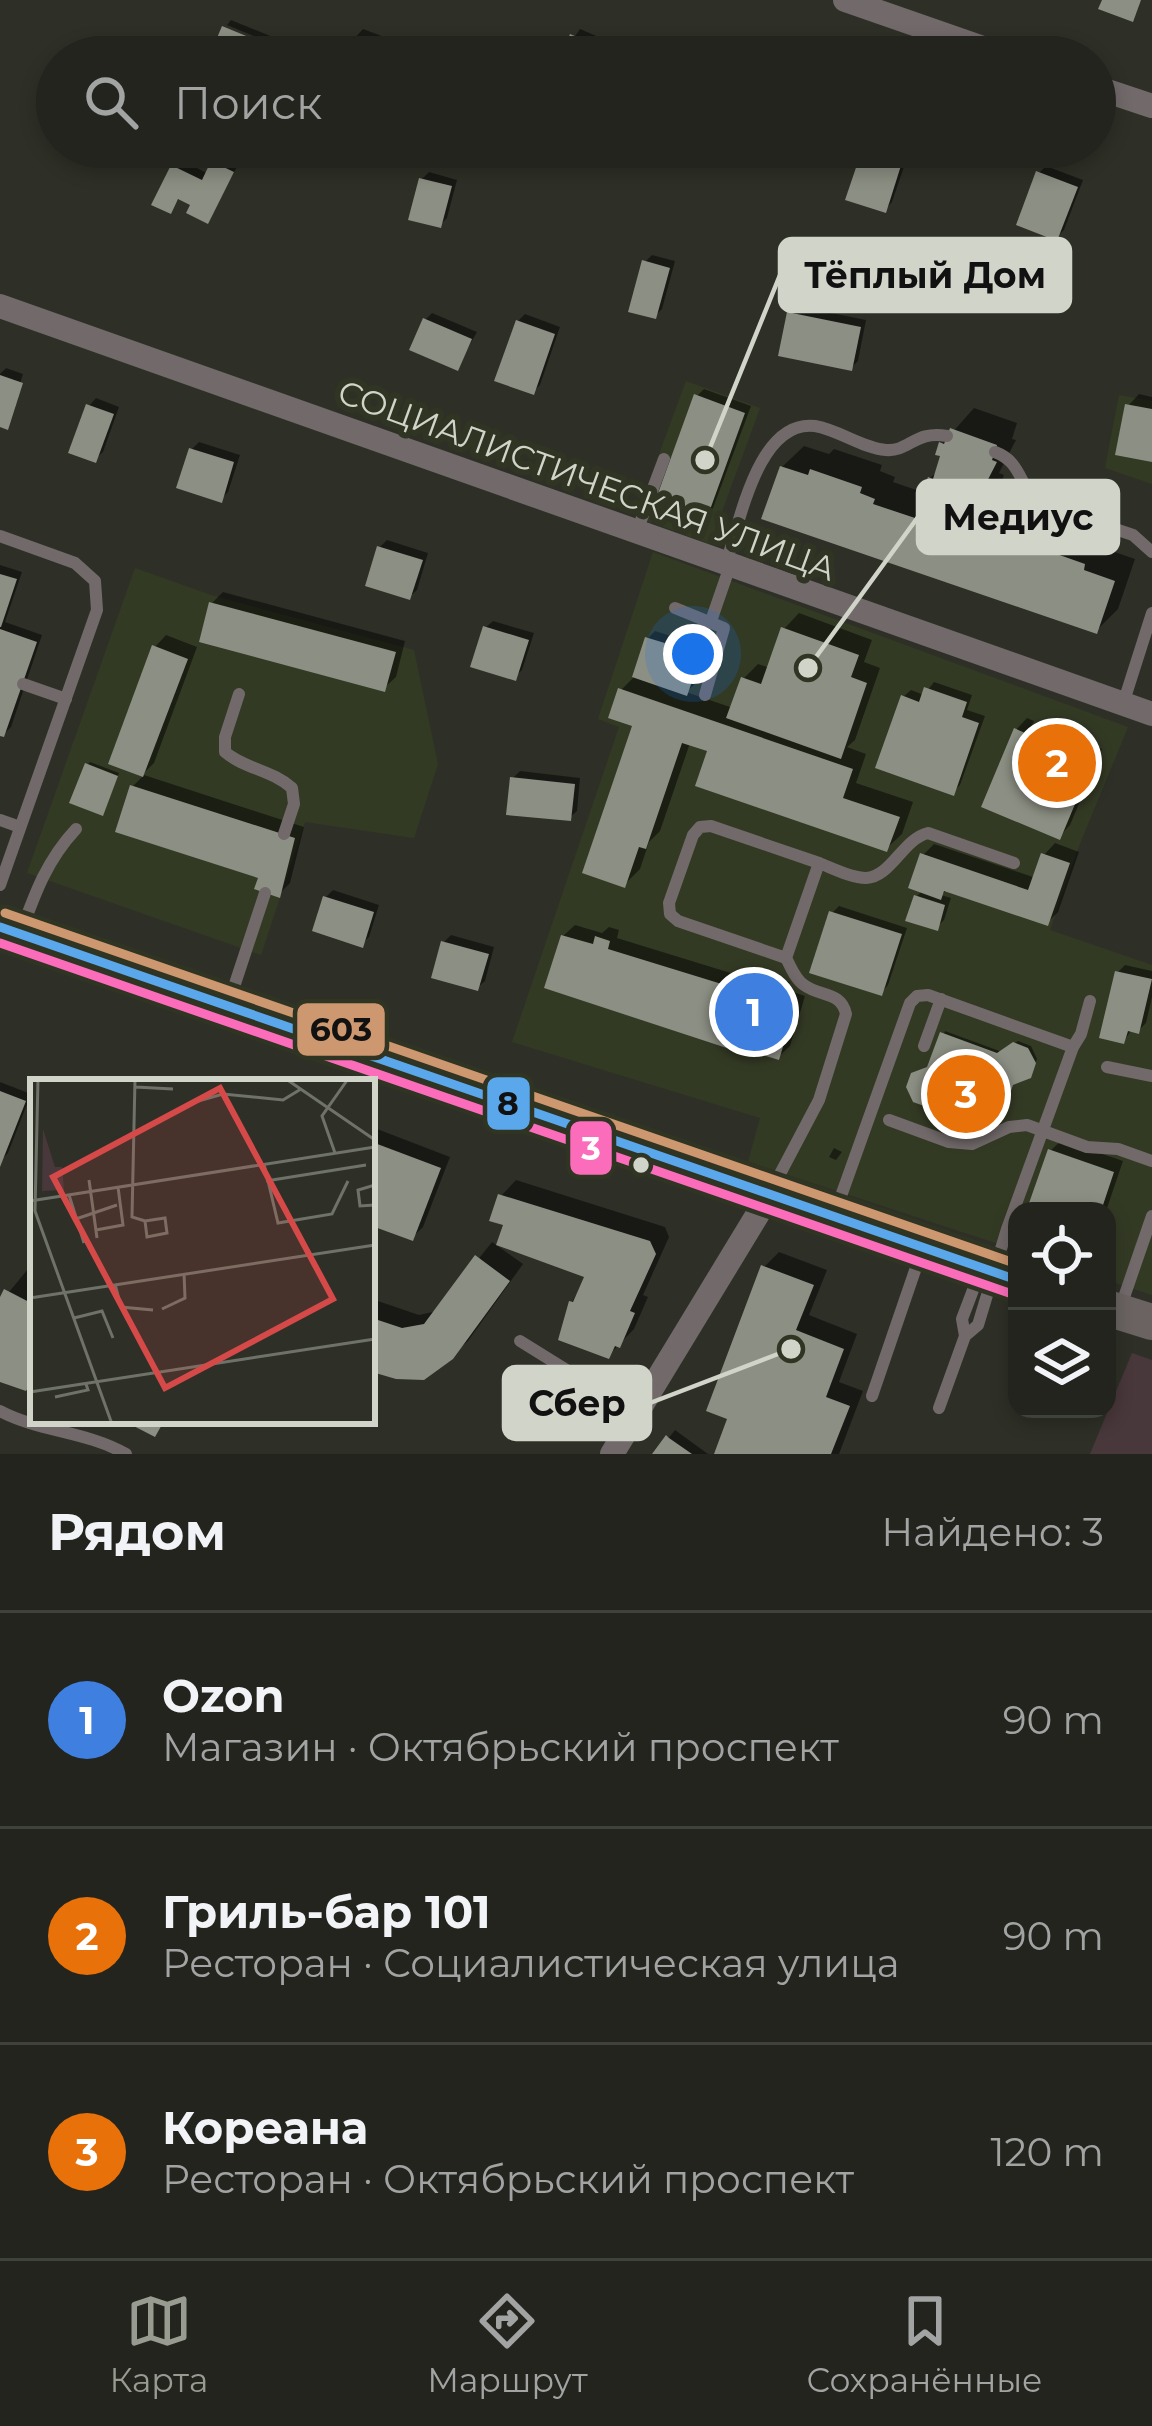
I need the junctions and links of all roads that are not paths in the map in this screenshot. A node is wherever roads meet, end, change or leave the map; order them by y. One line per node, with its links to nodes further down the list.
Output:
1 (845, 0): 2 (street)
2 (949, 36)
3 (1116, 94): 4 (street)
4 (1152, 106)
5 (0, 306): 9 (street, СОЦИАЛИСТИЧЕСКАЯ УЛИЦА)
6 (947, 436): 12 (lane)
7 (995, 452): 11 (lane)
8 (664, 459): 9 (lane)
9 (637, 532): 12 (street, СОЦИАЛИСТИЧЕСКАЯ УЛИЦА)
10 (0, 536): 19 (lane)
11 (1152, 553)
12 (728, 565): 15 (lane); 20 (street, СОЦИАЛИСТИЧЕСКАЯ УЛИЦА)
13 (675, 608): 15 (lane)
14 (1152, 613): 20 (lane)
15 (712, 621): 18 (lane)
16 (23, 684): 19 (lane)
17 (239, 694): 25 (lane)
18 (705, 695)
19 (66, 699): 23 (lane)
20 (1122, 705): 21 (street, СОЦИАЛИСТИЧЕСКАЯ УЛИЦА)
21 (1152, 714)
22 (0, 820): 23 (lane)
23 (20, 827): 28 (lane)
24 (76, 829): 30 (lane)
25 (284, 835)
26 (1014, 862): 27 (lane)
27 (819, 863): 31 (lane); 31 (lane)
28 (0, 885)
29 (265, 892): 34 (lane)
30 (10, 930): 34 (street)
31 (786, 958): 42 (lane)
32 (941, 999): 35 (lane); 36 (lane); 44 (lane)
33 (1090, 1000): 36 (lane)
34 (228, 1006): 42 (street)
35 (924, 1046)
36 (1073, 1047): 40 (lane)
37 (1107, 1067): 38 (lane)
38 (1152, 1076)
39 (889, 1120): 40 (lane)
40 (1042, 1131): 41 (lane); 46 (lane)
41 (1152, 1161)
42 (770, 1194): 44 (street); 52 (street)
43 (1152, 1216): 47 (lane)
44 (833, 1217): 45 (street)
45 (923, 1248): 46 (street); 49 (lane)
46 (998, 1274): 50 (lane)
47 (1126, 1314)
48 (520, 1341): 52 (lane)
49 (872, 1396)
50 (938, 1408)
51 (0, 1411): 53 (lane)
52 (637, 1413): 56 (street)
53 (30, 1423)
54 (34, 1424): 55 (lane)
55 (126, 1454)
56 (612, 1454)

